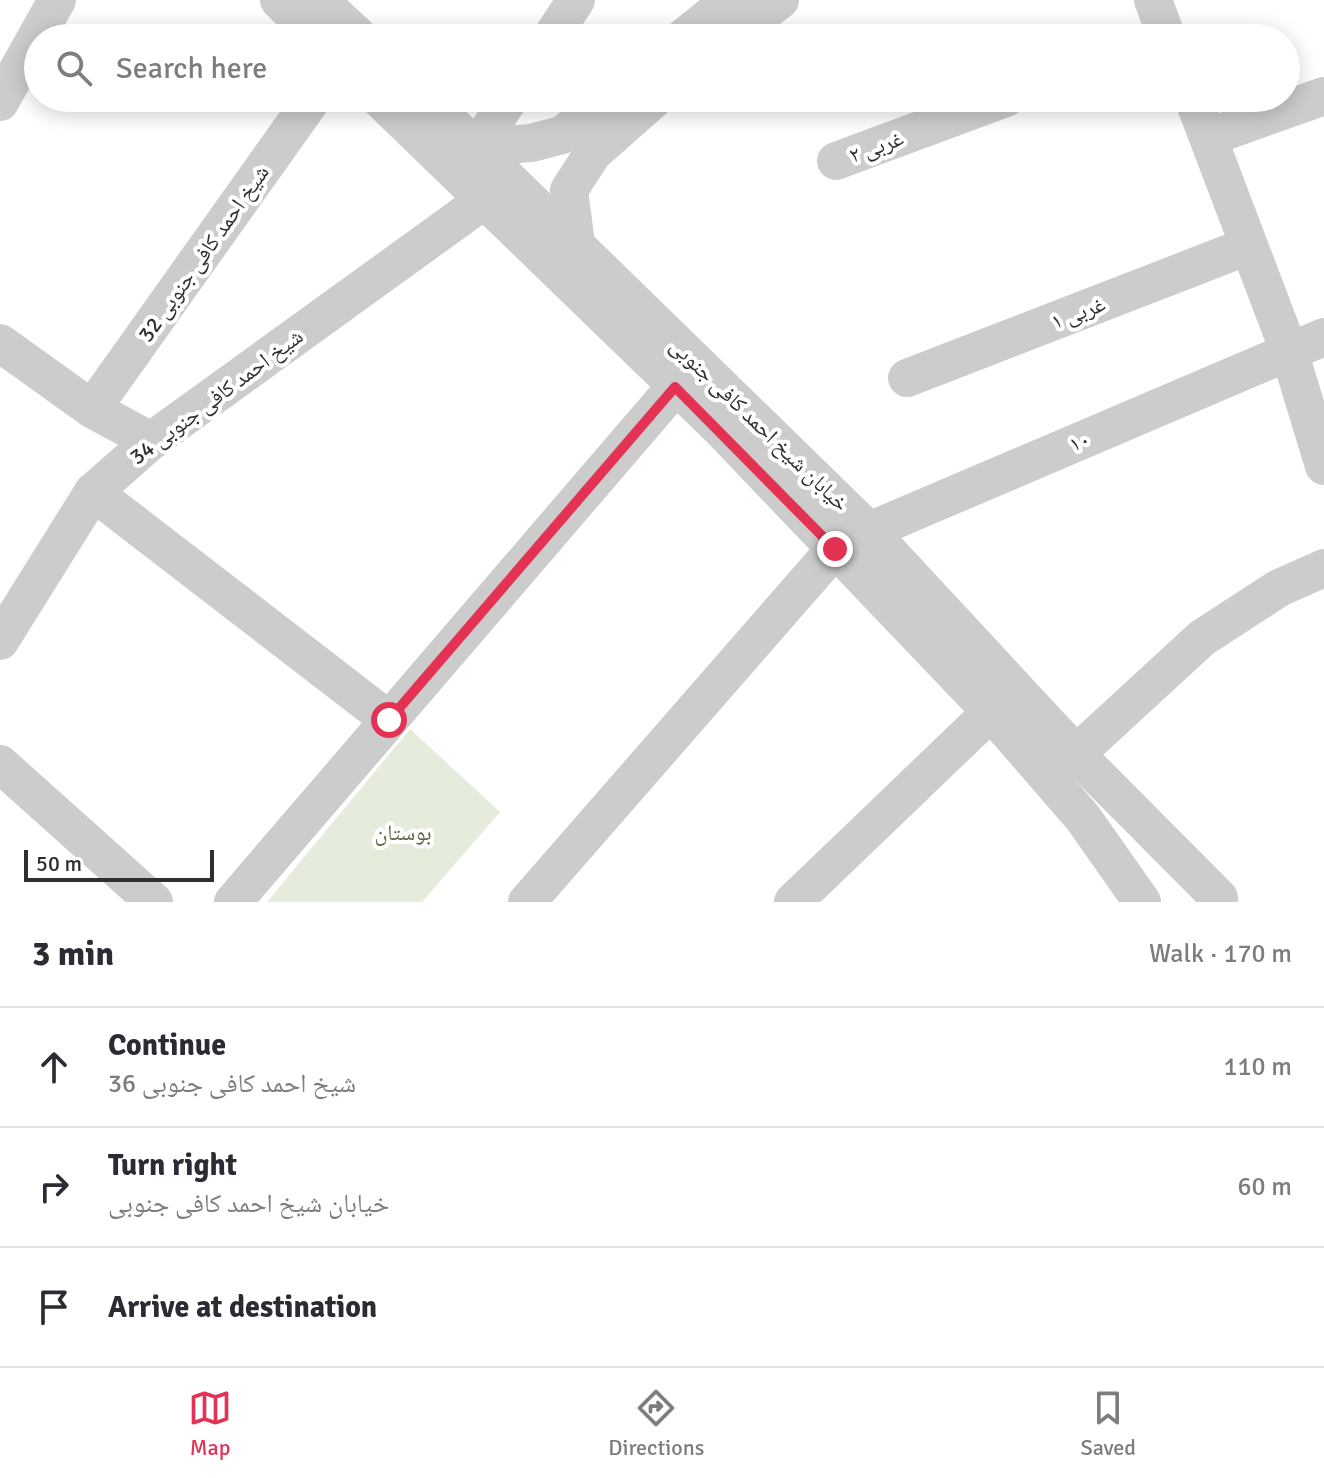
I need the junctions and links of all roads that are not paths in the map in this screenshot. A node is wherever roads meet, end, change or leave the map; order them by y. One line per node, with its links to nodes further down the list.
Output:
1 (57, 0): 8 (street)
2 (279, 0): 7 (street)
3 (576, 0): 10 (street)
4 (730, 0): 11 (street)
5 (780, 0): 12 (street)
6 (1153, 0): 13 (street)
7 (321, 11): 9 (street)
8 (44, 24)
9 (340, 24)
10 (560, 24)
11 (700, 24)
12 (749, 24)
13 (1162, 24)
14 (24, 59): 16 (street)
15 (1324, 96): 17 (street)
16 (0, 102)
17 (1300, 105)
18 (303, 112): 38 (street, شیخ احمد کافی جنوبی 32)
19 (393, 112): 30 (street, خیابان شیخ احمد کافی جنوبی)
20 (440, 112): 28 (street, خیابان شیخ احمد کافی جنوبی)
21 (501, 112): 28 (street)
22 (591, 112): 28 (street)
23 (634, 112): 31 (street)
24 (968, 112): 29 (street, ۲ غربی)
25 (1199, 112): 27 (street)
26 (1279, 112): 27 (street)
27 (1209, 137): 32 (street)
28 (477, 147): 31 (street, خیابان شیخ احمد کافی جنوبی)
29 (836, 161)
30 (483, 201): 37 (street, خیابان شیخ احمد کافی جنوبی); 39 (street, شیخ احمد کافی جنوبی 34)
31 (576, 244): 42 (street, خیابان شیخ احمد کافی جنوبی)
32 (1248, 246): 35 (street); 36 (street, ۱ غربی)
33 (1324, 337): 35 (street, ۱۰)
34 (0, 343): 38 (street)
35 (1289, 351): 40 (street); 42 (street, ۱۰)
36 (907, 378)
37 (675, 387): 43 (street, خیابان شیخ احمد کافی جنوبی); 47 (street)
38 (92, 409): 39 (street)
39 (151, 441): 41 (street, شیخ احمد کافی جنوبی 34)
40 (1324, 466)
41 (93, 492): 45 (street, شیخ احمد کافی جنوبی 34); 47 (street)
42 (869, 531): 48 (street, خیابان شیخ احمد کافی جنوبی)
43 (835, 549): 46 (street, خیابان شیخ احمد کافی جنوبی); 53 (street)
44 (1324, 568): 48 (street)
45 (0, 641)
46 (991, 712): 54 (street); 55 (street, خیابان شیخ احمد کافی جنوبی)
47 (389, 720): 52 (street)
48 (1076, 754): 50 (street, خیابان شیخ احمد کافی جنوبی)
49 (0, 764): 51 (street)
50 (1211, 901)
51 (154, 902)
52 (233, 902)
53 (527, 902)
54 (793, 902)
55 (1142, 902)

